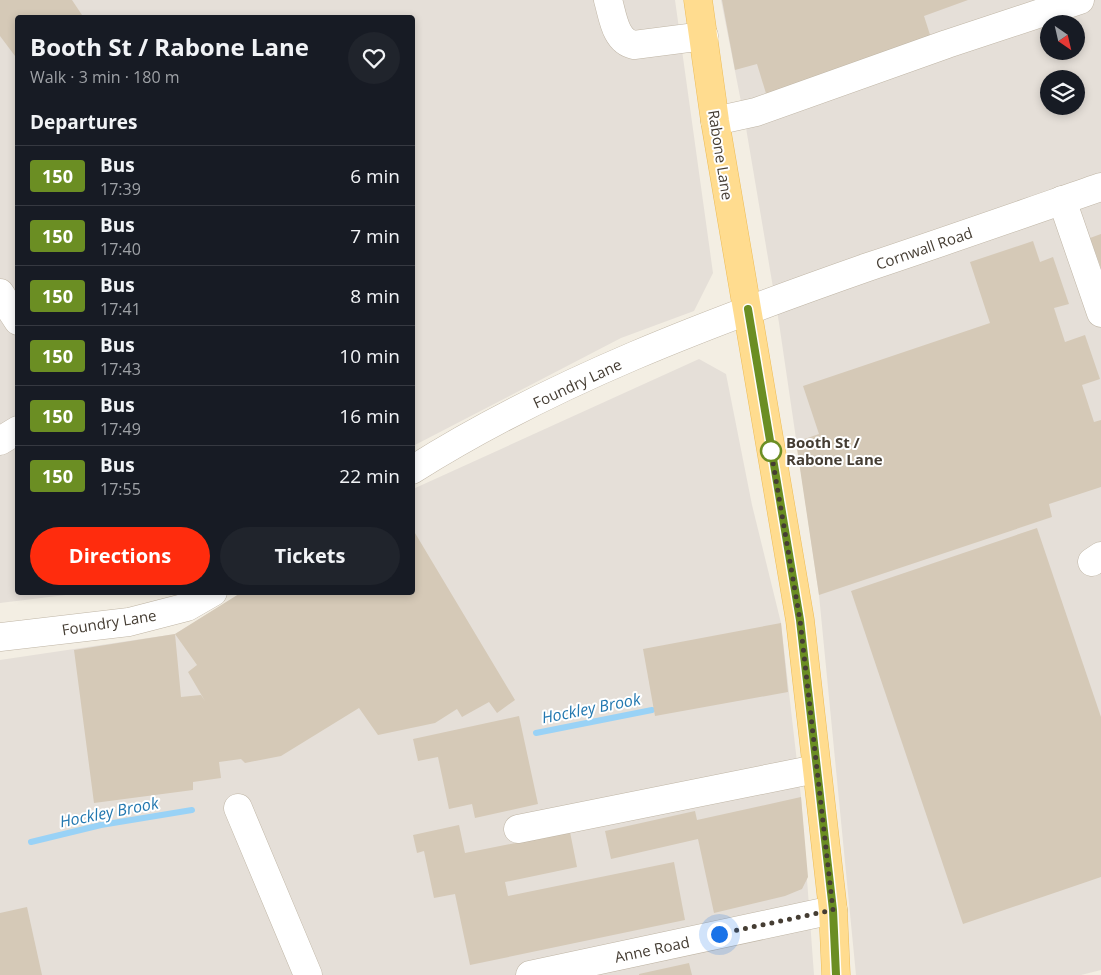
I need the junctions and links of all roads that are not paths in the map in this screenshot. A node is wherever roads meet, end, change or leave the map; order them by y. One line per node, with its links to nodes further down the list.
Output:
1 (608, 0): 4 (street)
2 (698, 0): 4 (main road, Rabone Lane)
3 (1080, 0): 5 (street)
4 (704, 36): 5 (main road, Rabone Lane)
5 (715, 121): 9 (main road, Rabone Lane)
6 (1101, 187): 7 (street, Cornwall Road)
7 (1062, 200): 9 (street, Cornwall Road); 10 (street)
8 (0, 294): 11 (street)
9 (748, 309): 14 (street, Foundry Lane); 17 (main road, Rabone Lane)
10 (1101, 314)
11 (15, 316)
12 (15, 432): 13 (street)
13 (0, 441)
14 (415, 468)
15 (208, 595): 16 (street, Foundry Lane)
16 (0, 637)
17 (816, 769): 19 (street); 20 (main road, Rabone Lane)
18 (238, 808): 21 (street)
19 (518, 830)
20 (833, 910): 22 (street, Anne Road); 23 (main road, Rabone Lane)
21 (308, 975)
22 (530, 975)
23 (836, 975)

